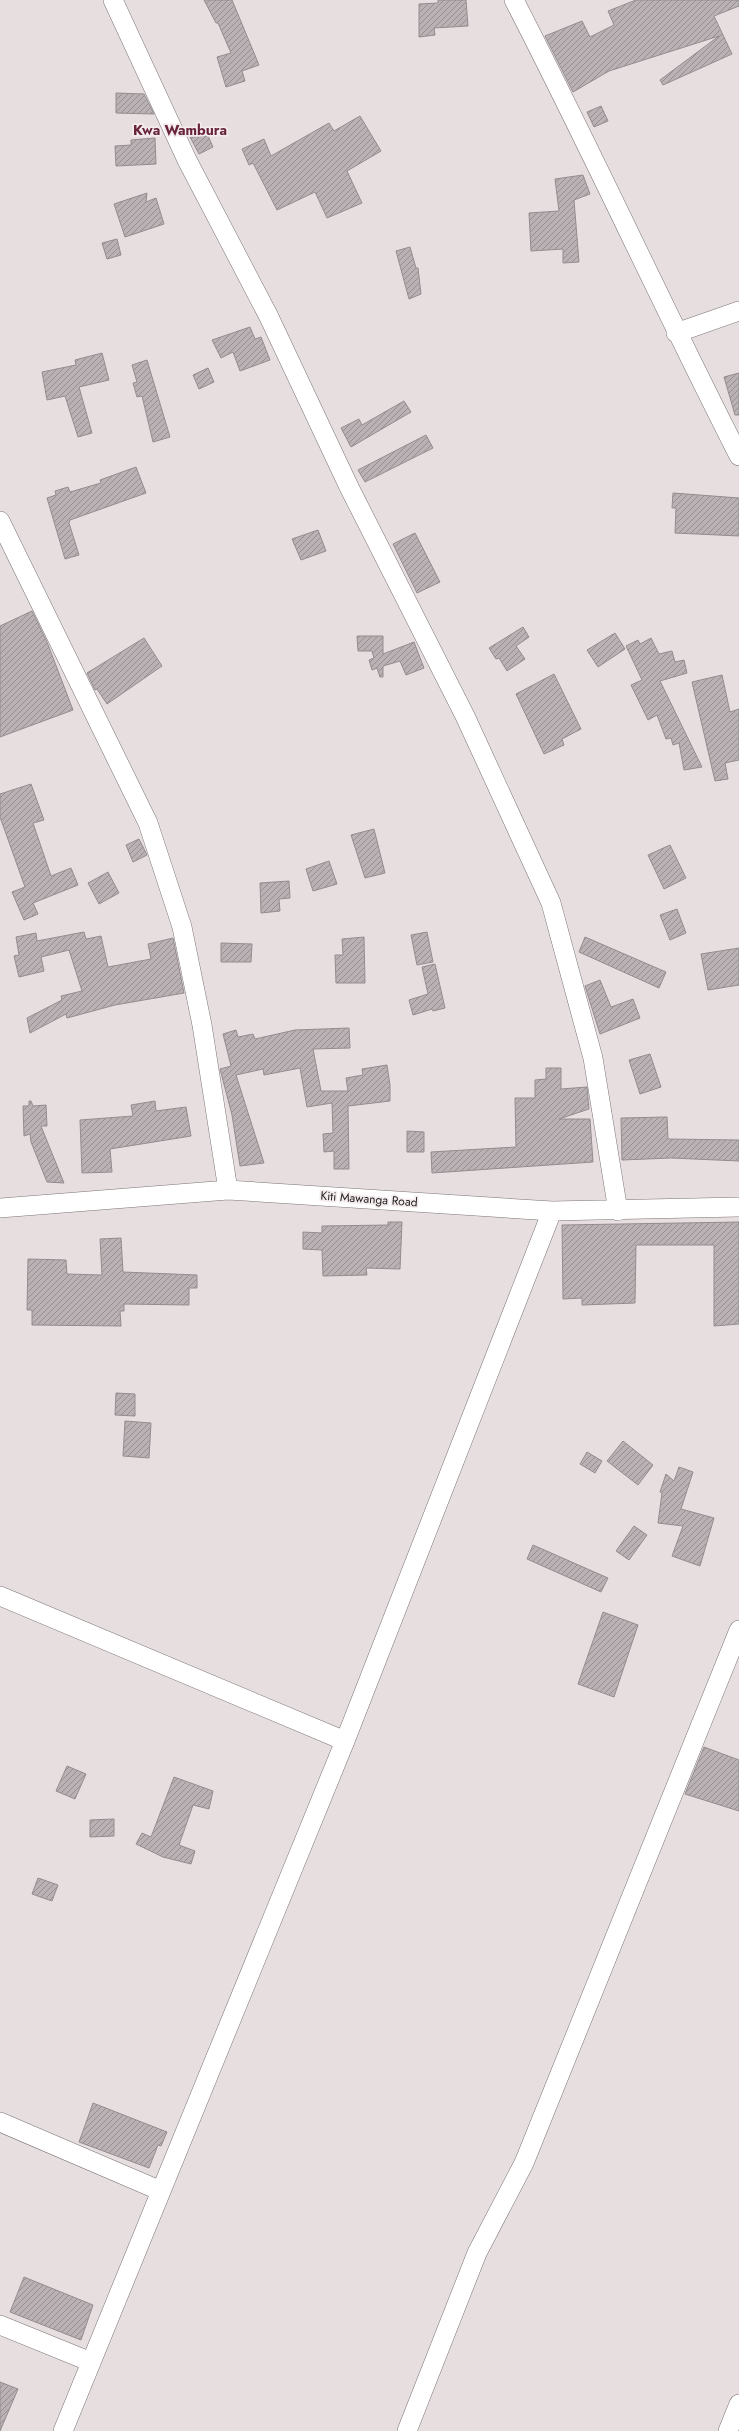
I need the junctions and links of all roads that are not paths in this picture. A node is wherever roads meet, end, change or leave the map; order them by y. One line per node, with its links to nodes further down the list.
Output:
1 (113, 0): 11 (street)
2 (514, 0): 4 (street)
3 (739, 311): 4 (street)
4 (676, 333): 5 (street)
5 (739, 456)
6 (0, 521): 7 (street)
7 (228, 1190): 9 (street, Kiti Mawanga Road); 10 (street, Kiti Mawanga Road)
8 (739, 1207): 11 (street, Kiti Mawanga Road)
9 (0, 1208)
10 (552, 1211): 11 (street, Kiti Mawanga Road); 14 (street)
11 (618, 1211)
12 (0, 1596): 14 (street)
13 (739, 1630): 21 (street)
14 (345, 1741): 16 (street)
15 (0, 2122): 16 (street)
16 (161, 2191): 18 (street)
17 (0, 2325): 18 (street)
18 (91, 2362): 20 (street)
19 (739, 2404): 22 (street)
20 (63, 2431)
21 (407, 2431)
22 (728, 2431)

